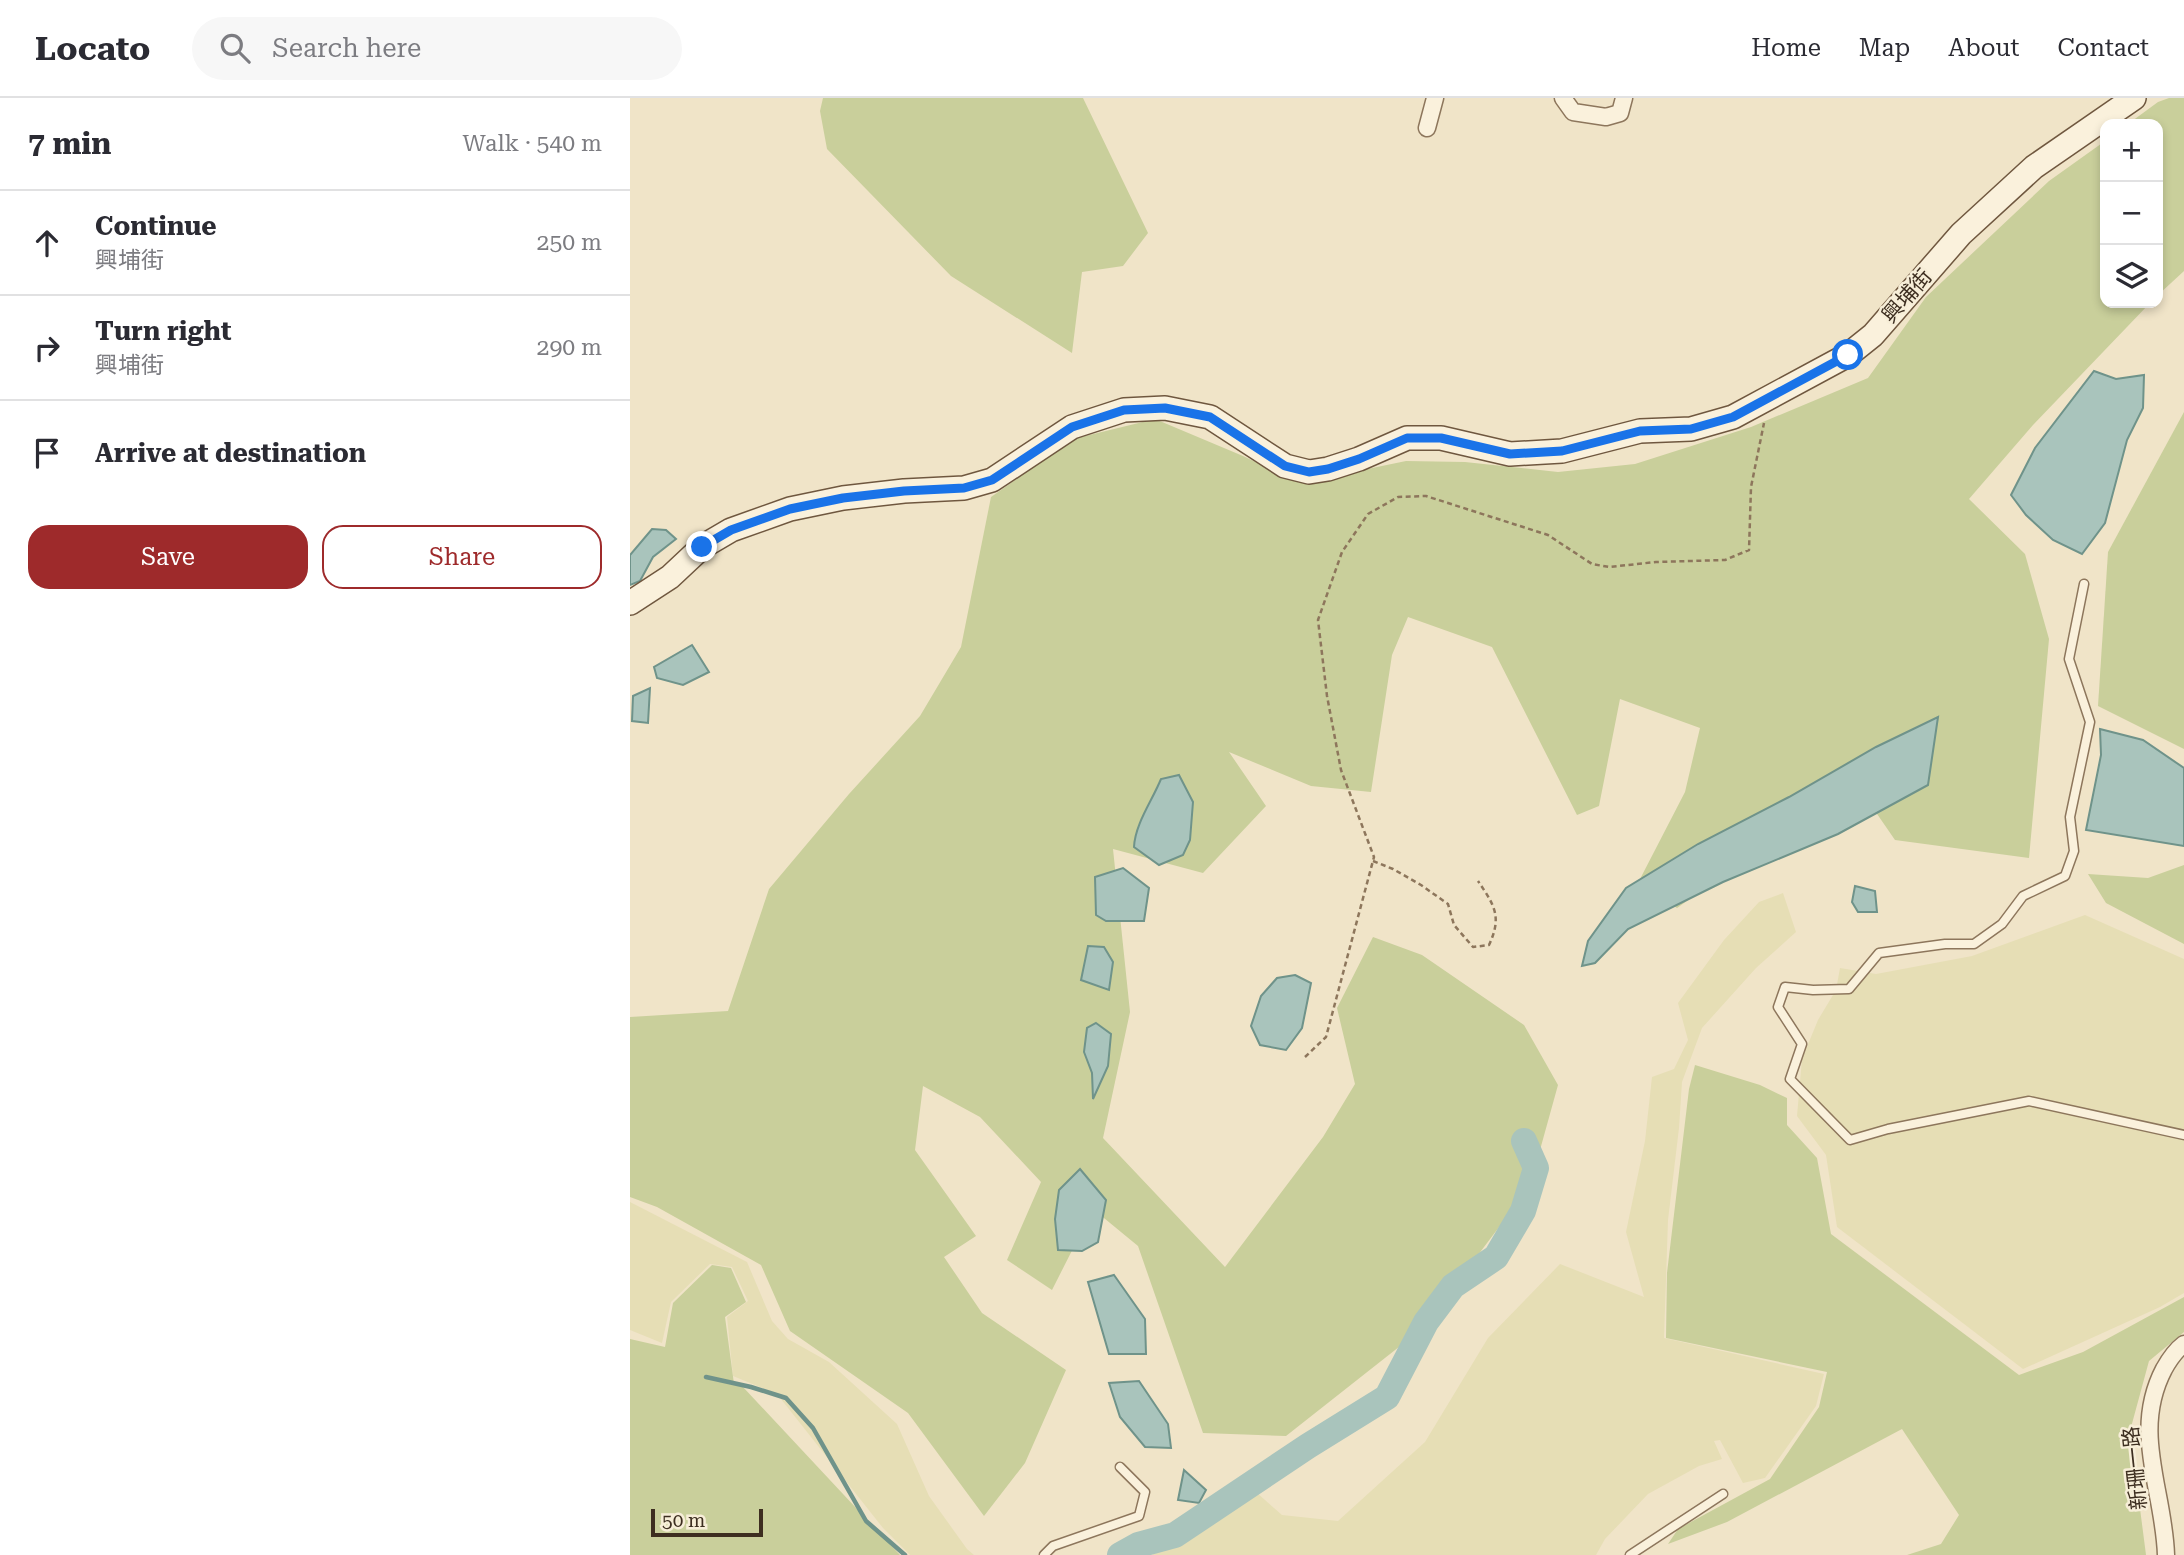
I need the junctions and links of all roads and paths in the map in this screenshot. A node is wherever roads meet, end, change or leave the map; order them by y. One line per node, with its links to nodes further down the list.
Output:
1 (1435, 98): 5 (street)
2 (1563, 98): 3 (street)
3 (1624, 98)
4 (2134, 98): 6 (street, 興埔街)
5 (1427, 128)
6 (1769, 398): 8 (street, 興埔街); 9 (path)
7 (2084, 584): 12 (lane)
8 (630, 603)
9 (1373, 861): 10 (path); 11 (path)
10 (1478, 881)
11 (1305, 1056)
12 (2184, 1135)
13 (2184, 1344): 18 (street, 新珊一路)
14 (1120, 1467): 16 (lane)
15 (1723, 1494): 17 (lane)
16 (1044, 1555)
17 (1630, 1555)
18 (2166, 1555)

